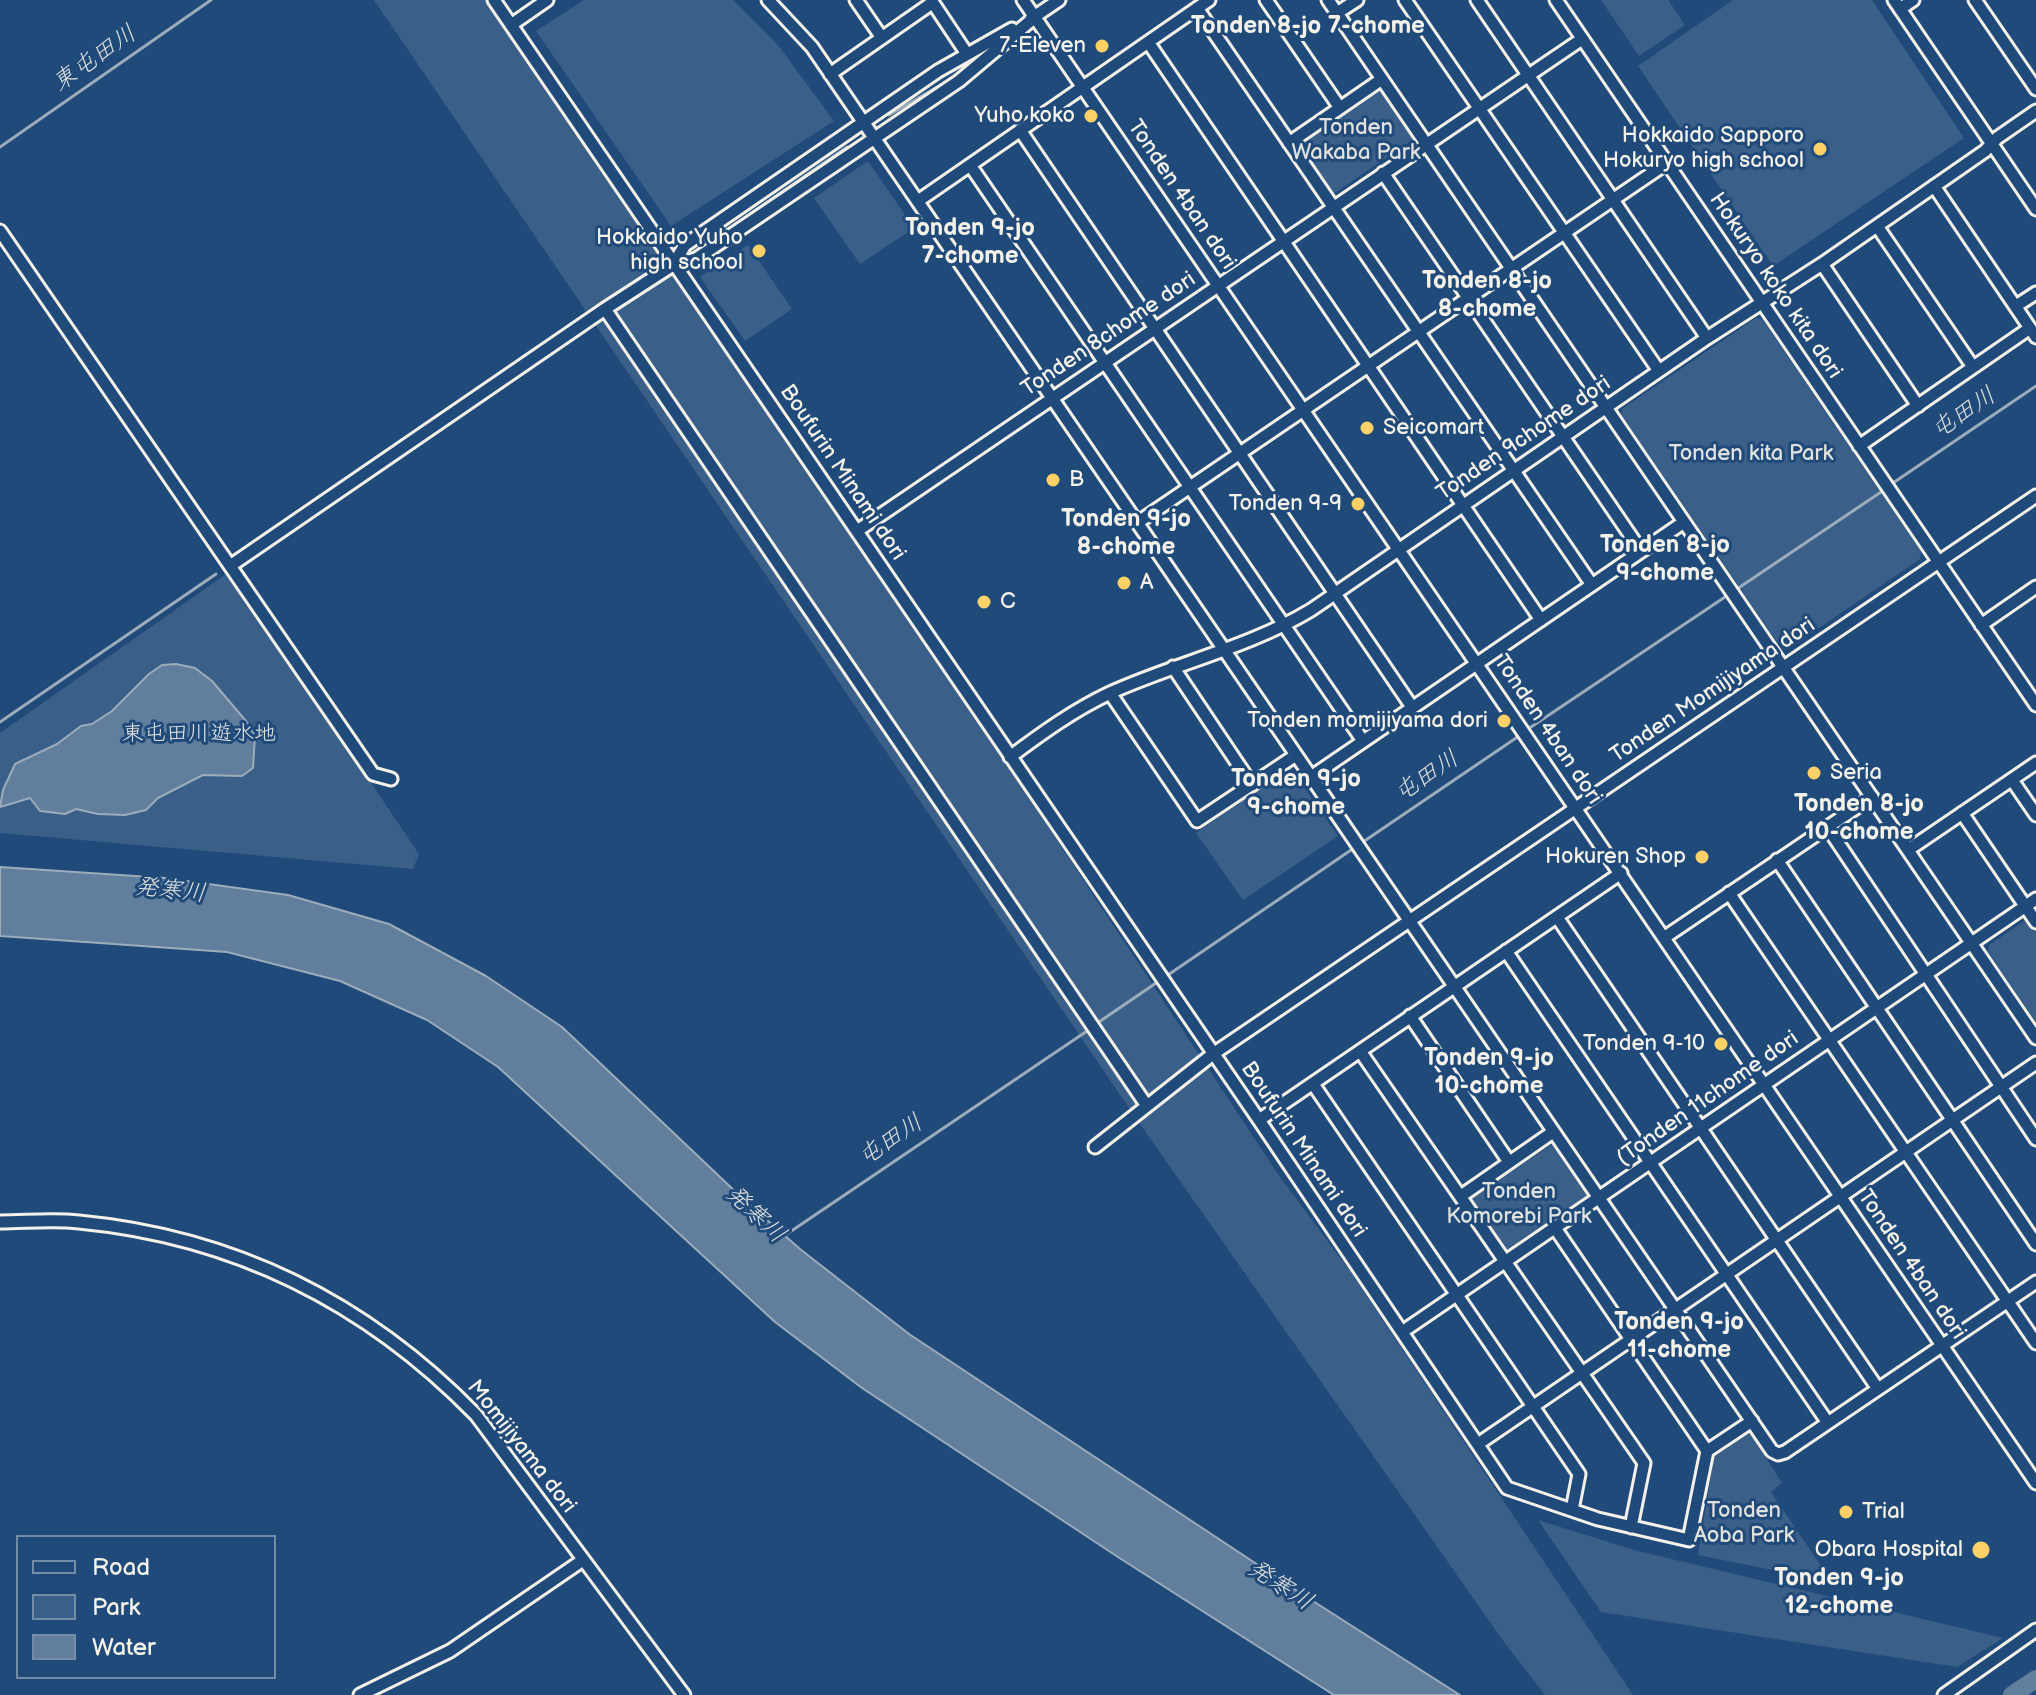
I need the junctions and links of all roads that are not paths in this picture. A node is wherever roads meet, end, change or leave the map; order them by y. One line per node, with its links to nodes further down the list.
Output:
1 (494, 0): 21 (street, Boufurin Minami dori)
2 (547, 0): 21 (street)
3 (768, 0): 26 (street)
4 (856, 0): 22 (street)
5 (1023, 0): 20 (street, Tonden 4ban dori)
6 (1059, 0): 20 (street)
7 (1209, 0): 18 (street)
8 (1266, 0): 31 (street)
9 (1328, 0): 19 (street)
10 (1357, 0): 19 (street)
11 (1405, 0): 32 (street)
12 (1477, 0): 27 (street)
13 (1556, 0): 23 (street, Hokuryo koko kita dori)
14 (1913, 0): 17 (street)
15 (1975, 0): 30 (street)
16 (932, 1): 22 (street); 25 (street)
17 (1897, 4): 39 (street)
18 (1197, 8): 24 (street); 37 (street)
19 (1337, 13): 28 (street)
20 (1035, 17): 25 (street); 29 (street, Tonden 4ban dori); 36 (street)
21 (511, 25): 53 (street, Boufurin Minami dori)
22 (882, 38): 26 (street)
23 (1582, 39): 27 (street, Tonden 8chome dori); 40 (street, Hokuryo koko kita dori)
24 (1148, 42): 29 (street); 51 (street)
25 (967, 54): 34 (street)
26 (830, 74): 34 (street)
27 (1528, 75): 32 (street, Tonden 8chome dori); 44 (street)
28 (1382, 79): 31 (street); 38 (street)
29 (1083, 87): 35 (street); 55 (street, Tonden 4ban dori)
30 (2036, 89)
31 (1340, 108): 37 (street)
32 (1479, 109): 38 (street, Tonden 8chome dori); 50 (street)
33 (2036, 111): 39 (street, Tonden 9chome dori)
34 (863, 122): 36 (street); 53 (street)
35 (1020, 130): 41 (street); 61 (street)
36 (874, 138): 45 (street); 53 (street)
37 (1289, 143): 46 (street)
38 (1426, 144): 42 (street, Tonden 8chome dori); 54 (street)
39 (1992, 144): 43 (street, Tonden 9chome dori); 47 (street)
40 (1667, 163): 44 (street); 58 (street, Hokuryo koko kita dori)
41 (970, 165): 45 (street); 65 (street)
42 (1383, 173): 46 (street, Tonden 8chome dori); 57 (street)
43 (1934, 186): 48 (street, Tonden 9chome dori); 59 (street)
44 (1613, 200): 50 (street); 64 (street)
45 (918, 201): 69 (street)
46 (1333, 208): 51 (street, Tonden 8chome dori); 62 (street)
47 (2036, 209)
48 (1877, 226): 52 (street, Tonden 9chome dori); 67 (street)
49 (0, 231): 86 (street)
50 (1564, 233): 54 (street); 68 (street)
51 (1283, 241): 55 (street, Tonden 8chome dori); 66 (street)
52 (1822, 264): 58 (street, Tonden 9chome dori); 70 (street)
53 (673, 265): 60 (street); 82 (street, Boufurin Minami dori)
54 (1512, 269): 57 (street); 71 (street)
55 (1218, 285): 61 (street, Tonden 8chome dori); 72 (street, Tonden 4ban dori)
56 (2036, 293): 59 (street)
57 (1469, 299): 62 (street); 73 (street)
58 (1761, 302): 64 (street, Tonden 9chome dori); 74 (street, Hokuryo koko kita dori)
59 (2016, 306): 63 (street)
60 (605, 309): 86 (street); 137 (street)
61 (1156, 328): 65 (street, Tonden 8chome dori); 75 (street)
62 (1418, 333): 66 (street); 76 (street)
63 (2033, 333): 67 (street)
64 (1707, 338): 68 (street, Tonden 9chome dori)
65 (1105, 363): 69 (street, Tonden 8chome dori); 77 (street)
66 (1368, 366): 72 (street); 79 (street)
67 (1973, 367): 70 (street)
68 (1659, 371): 71 (street, Tonden 9chome dori)
69 (1051, 398): 81 (street); 82 (street, Tonden 8chome dori)
70 (1918, 406): 74 (street)
71 (1606, 408): 73 (street, Tonden 9chome dori); 80 (street)
72 (1303, 410): 75 (street); 83 (street, Tonden 4ban dori)
73 (1564, 437): 76 (street, Tonden 9chome dori); 84 (street)
74 (1859, 446): 85 (street, Hokuryo koko kita dori)
75 (1240, 453): 77 (street); 89 (street)
76 (1513, 472): 79 (street, Tonden 9chome dori); 87 (street)
77 (1190, 487): 81 (street); 92 (street)
78 (2036, 496): 85 (street, Tonden Momijiyama dori)
79 (1463, 505): 83 (street, Tonden 9chome dori); 90 (street)
80 (1684, 522): 84 (street); 96 (street)
81 (1137, 523): 93 (street)
82 (857, 531): 102 (street, Boufurin Minami dori)
83 (1398, 550): 89 (street, Tonden 9chome dori); 94 (street, Tonden 4ban dori)
84 (1641, 551): 87 (street)
85 (1939, 562): 91 (street); 96 (street, Tonden Momijiyama dori)
86 (230, 566): 105 (street)
87 (1592, 585): 90 (street)
88 (2036, 587): 91 (street)
89 (1336, 593): 92 (street, Tonden 9chome dori); 99 (street)
90 (1541, 620): 94 (street)
91 (1981, 625): 98 (street)
92 (1285, 626): 93 (street, Tonden 9chome dori); 100 (street)
93 (1225, 651): 95 (street, Tonden 9chome dori); 101 (street)
94 (1477, 663): 99 (street); 109 (street, Tonden 4ban dori)
95 (1173, 667): 97 (street, Tonden 9chome dori); 107 (street)
96 (1783, 668): 108 (street); 109 (street, Tonden Momijiyama dori)
97 (1110, 693): 102 (street, Tonden 9chome dori); 107 (street)
98 (2036, 705)
99 (1412, 707): 100 (street)
100 (1363, 741): 104 (street)
101 (1296, 755): 104 (street); 107 (street)
102 (1010, 757): 132 (street, Boufurin Minami dori)
103 (2036, 763): 106 (street)
104 (1311, 777): 120 (street)
105 (391, 779)
106 (2012, 780): 110 (street); 111 (street)
107 (1252, 785)
108 (1872, 797): 112 (street); 113 (street)
109 (1576, 808): 115 (street, Tonden 4ban dori); 120 (street, Tonden Momijiyama dori)
110 (1962, 813): 113 (street); 118 (street)
111 (2036, 815)
112 (1828, 828): 114 (street); 125 (street)
113 (1908, 850): 123 (street)
114 (1777, 860): 116 (street); 127 (street)
115 (1621, 873): 119 (street); 122 (street, Tonden 4ban dori)
116 (1729, 893): 122 (street); 130 (street)
117 (2036, 899): 118 (street, (Tonden 11chome dori)
118 (2025, 906): 121 (street); 123 (street, (Tonden 11chome dori)
119 (1557, 917): 124 (street); 140 (street)
120 (1411, 922): 126 (street); 132 (street, Tonden Momijiyama dori)
121 (2036, 922)
122 (1665, 937): 134 (street, Tonden 4ban dori)
123 (1971, 943): 125 (street, (Tonden 11chome dori); 129 (street)
124 (1506, 951): 126 (street); 146 (street)
125 (1926, 974): 127 (street, (Tonden 11chome dori); 136 (street)
126 (1454, 986): 128 (street); 141 (street)
127 (1878, 1006): 130 (street, (Tonden 11chome dori); 139 (street)
128 (1410, 1016): 131 (street); 145 (street)
129 (2036, 1038)
130 (1829, 1039): 134 (street, (Tonden 11chome dori); 144 (street)
131 (1360, 1051): 135 (street); 147 (street)
132 (1213, 1054): 137 (street, Tonden Momijiyama dori); 138 (street, Boufurin Minami dori)
133 (2036, 1063): 136 (street)
134 (1765, 1083): 140 (street, (Tonden 11chome dori); 148 (street, Tonden 4ban dori)
135 (1313, 1084): 138 (street); 157 (street)
136 (2001, 1087): 139 (street); 142 (street)
137 (1147, 1106): 143 (street, Tonden Momijiyama dori)
138 (1259, 1120): 160 (street, Boufurin Minami dori)
139 (1953, 1120): 144 (street); 153 (street)
140 (1700, 1128): 146 (street, (Tonden 11chome dori); 152 (street)
141 (1553, 1132): 145 (street); 149 (street)
142 (2036, 1139)
143 (1095, 1147)
144 (1906, 1152): 148 (street); 158 (street)
145 (1509, 1162): 147 (street)
146 (1650, 1163): 149 (street, (Tonden 11chome dori); 155 (street)
147 (1461, 1196): 154 (street)
148 (1840, 1197): 152 (street); 163 (street, Tonden 4ban dori)
149 (1598, 1199): 151 (street, (Tonden 11chome dori); 159 (street)
150 (0, 1222): 174 (street, Momijiyama dori)
151 (1555, 1228): 154 (street, (Tonden 11chome dori); 161 (street)
152 (1777, 1240): 155 (street); 165 (street)
153 (2036, 1244)
154 (1506, 1261): 157 (street, (Tonden 11chome dori); 164 (street)
155 (1727, 1274): 159 (street); 168 (street)
156 (2036, 1282): 158 (street)
157 (1457, 1295): 160 (street, (Tonden 11chome dori); 166 (street)
158 (2007, 1301): 162 (street); 163 (street)
159 (1674, 1310): 161 (street); 167 (street)
160 (1402, 1332): 169 (street, Boufurin Minami dori)
161 (1631, 1339): 164 (street); 170 (street)
162 (2036, 1343)
163 (1942, 1346): 165 (street); 171 (street, Tonden 4ban dori)
164 (1582, 1373): 166 (street); 173 (street)
165 (1878, 1389): 168 (street)
166 (1533, 1406): 169 (street); 172 (street)
167 (1752, 1421): 168 (street); 170 (street)
168 (1828, 1423)
169 (1478, 1444): 172 (street, Boufurin Minami dori)
170 (1707, 1451): 173 (street, Boufurin Minami dori)
171 (2036, 1483)
172 (1572, 1510): 173 (street, Boufurin Minami dori)
173 (1631, 1527)
174 (583, 1560): 176 (street); 177 (street, Momijiyama dori)
175 (2036, 1630): 178 (street)
176 (360, 1695)
177 (684, 1695)
178 (1944, 1695)

